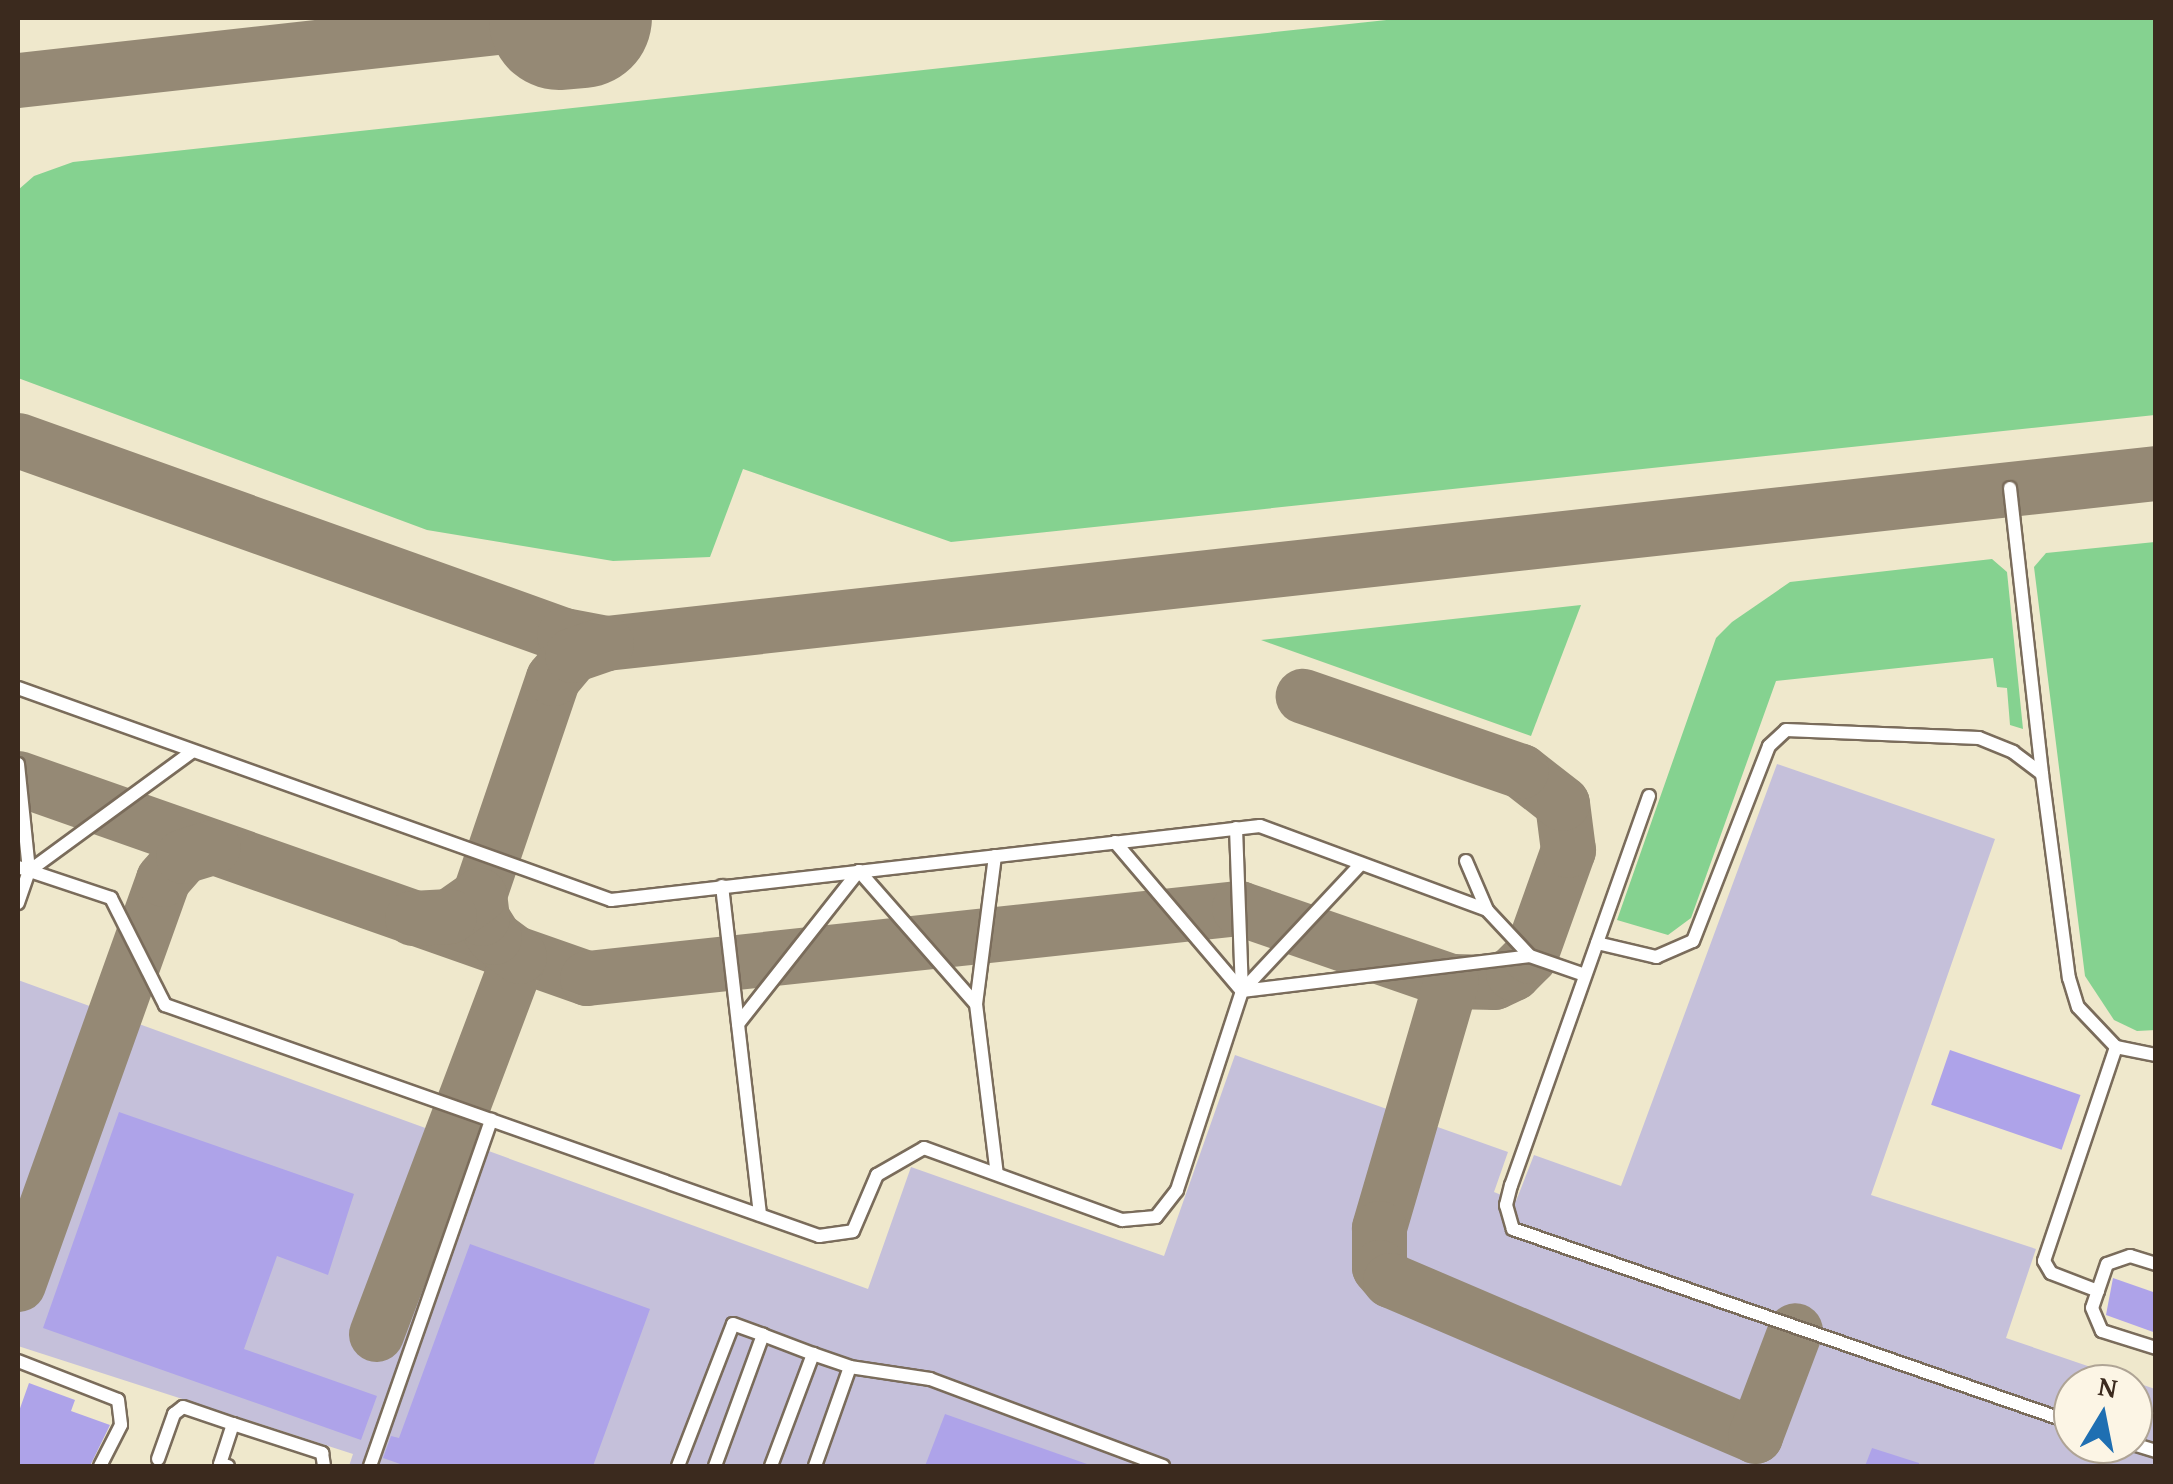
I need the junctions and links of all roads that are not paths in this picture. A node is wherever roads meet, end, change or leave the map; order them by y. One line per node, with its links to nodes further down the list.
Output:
1 (2010, 488): 5 (lane)
2 (18, 688): 3 (lane)
3 (192, 751): 12 (lane); 14 (lane)
4 (18, 764): 12 (lane)
5 (2042, 774): 17 (lane); 23 (lane)
6 (1649, 796): 17 (lane)
7 (1236, 828): 8 (lane); 11 (lane); 20 (lane)
8 (1115, 842): 9 (lane); 20 (lane)
9 (995, 856): 13 (lane); 21 (lane)
10 (1466, 861): 16 (lane)
11 (1360, 864): 16 (lane); 20 (lane)
12 (23, 869): 15 (lane); 25 (lane)
13 (859, 871): 14 (lane); 21 (lane); 22 (lane)
14 (722, 886): 22 (lane)
15 (18, 903)
16 (1487, 910): 18 (lane)
17 (1597, 943): 19 (lane)
18 (1530, 956): 19 (lane); 20 (lane)
19 (1585, 975): 35 (lane)
20 (1242, 991): 26 (lane)
21 (976, 1004): 26 (lane)
22 (738, 1024): 27 (lane)
23 (2116, 1047): 24 (lane); 29 (lane)
24 (2156, 1055)
25 (490, 1120): 27 (lane); 41 (lane)
26 (998, 1174): 27 (lane)
27 (760, 1216)
28 (2156, 1264): 29 (lane)
29 (2098, 1291): 31 (lane)
30 (763, 1335): 32 (lane); 42 (lane); 43 (lane)
31 (2156, 1348)
32 (813, 1354): 34 (lane); 44 (lane)
33 (18, 1362): 38 (lane)
34 (850, 1368): 45 (lane); 46 (lane)
35 (2053, 1416)
36 (233, 1424): 37 (lane); 39 (lane); 40 (lane)
37 (158, 1459)
38 (100, 1466)
39 (222, 1466)
40 (324, 1466)
41 (370, 1466)
42 (678, 1466)
43 (715, 1466)
44 (771, 1466)
45 (815, 1466)
46 (1164, 1466)

